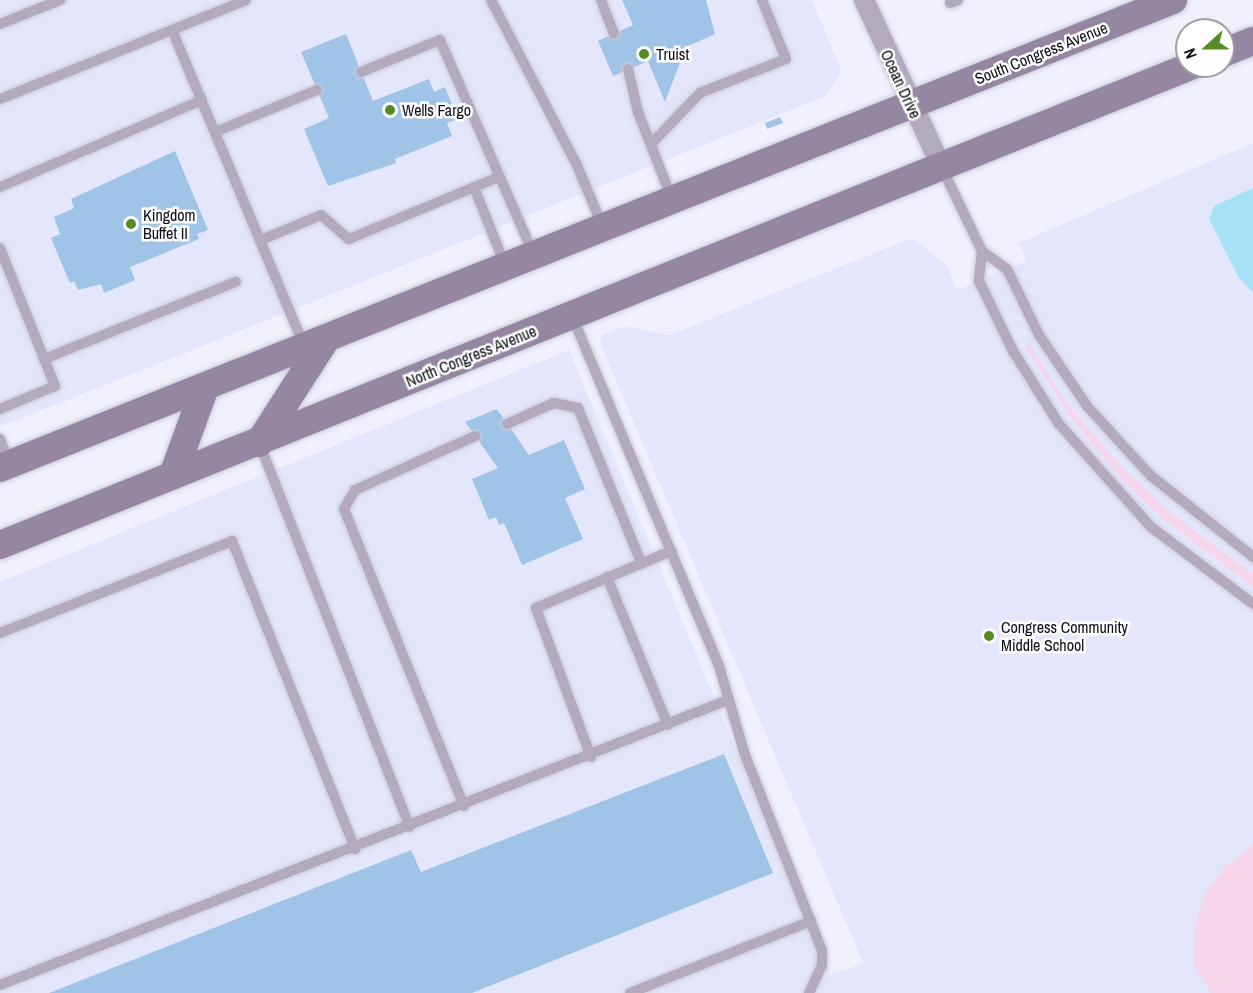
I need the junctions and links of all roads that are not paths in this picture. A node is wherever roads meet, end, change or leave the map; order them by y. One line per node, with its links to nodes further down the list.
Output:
1 (60, 0): 8 (lane)
2 (246, 0): 9 (lane)
3 (491, 0): 27 (lane)
4 (601, 0): 10 (lane)
5 (762, 0): 21 (lane)
6 (864, 0): 19 (street, Ocean Drive)
7 (1173, 0): 19 (main road, South Congress Avenue)
8 (0, 24)
9 (172, 30): 17 (lane); 18 (lane)
10 (614, 34)
11 (1253, 41): 12 (main road)
12 (1235, 48)
13 (628, 69): 21 (lane)
14 (361, 72): 23 (lane)
15 (1175, 72): 22 (main road)
16 (317, 90): 20 (lane)
17 (0, 99)
18 (202, 100): 20 (lane); 24 (lane)
19 (910, 106): 22 (street, Ocean Drive); 26 (main road)
20 (215, 132): 28 (lane)
21 (651, 144): 26 (lane)
22 (941, 166): 30 (lane); 34 (main road, North Congress Avenue)
23 (499, 177): 25 (lane); 31 (lane)
24 (0, 187)
25 (474, 188): 28 (lane); 32 (lane)
26 (673, 202): 27 (main road)
27 (604, 230): 31 (main road)
28 (261, 240): 35 (lane)
29 (0, 248): 36 (lane)
30 (982, 251): 46 (lane); 49 (lane)
31 (535, 257): 32 (main road)
32 (506, 268): 35 (main road)
33 (236, 282): 36 (lane)
34 (571, 315): 41 (main road, North Congress Avenue); 45 (lane)
35 (315, 345): 37 (main road); 41 (main road)
36 (44, 360): 38 (lane)
37 (204, 390): 42 (main road); 43 (main road)
38 (0, 409)
39 (507, 424): 47 (lane)
40 (475, 436): 54 (lane)
41 (259, 443): 43 (main road, North Congress Avenue); 55 (lane)
42 (3, 457)
43 (173, 475): 44 (main road, North Congress Avenue)
44 (0, 545)
45 (671, 551): 47 (lane); 51 (lane)
46 (1253, 556)
47 (641, 562): 48 (lane)
48 (607, 577): 52 (lane); 53 (lane)
49 (1253, 604)
50 (0, 633): 56 (lane)
51 (728, 700): 52 (lane); 57 (lane)
52 (668, 725): 53 (lane)
53 (591, 756): 54 (lane)
54 (464, 807): 55 (lane)
55 (410, 827): 56 (lane)
56 (355, 849): 58 (lane)
57 (811, 921): 59 (lane); 60 (lane)
58 (0, 985)
59 (630, 993)
60 (809, 993)

